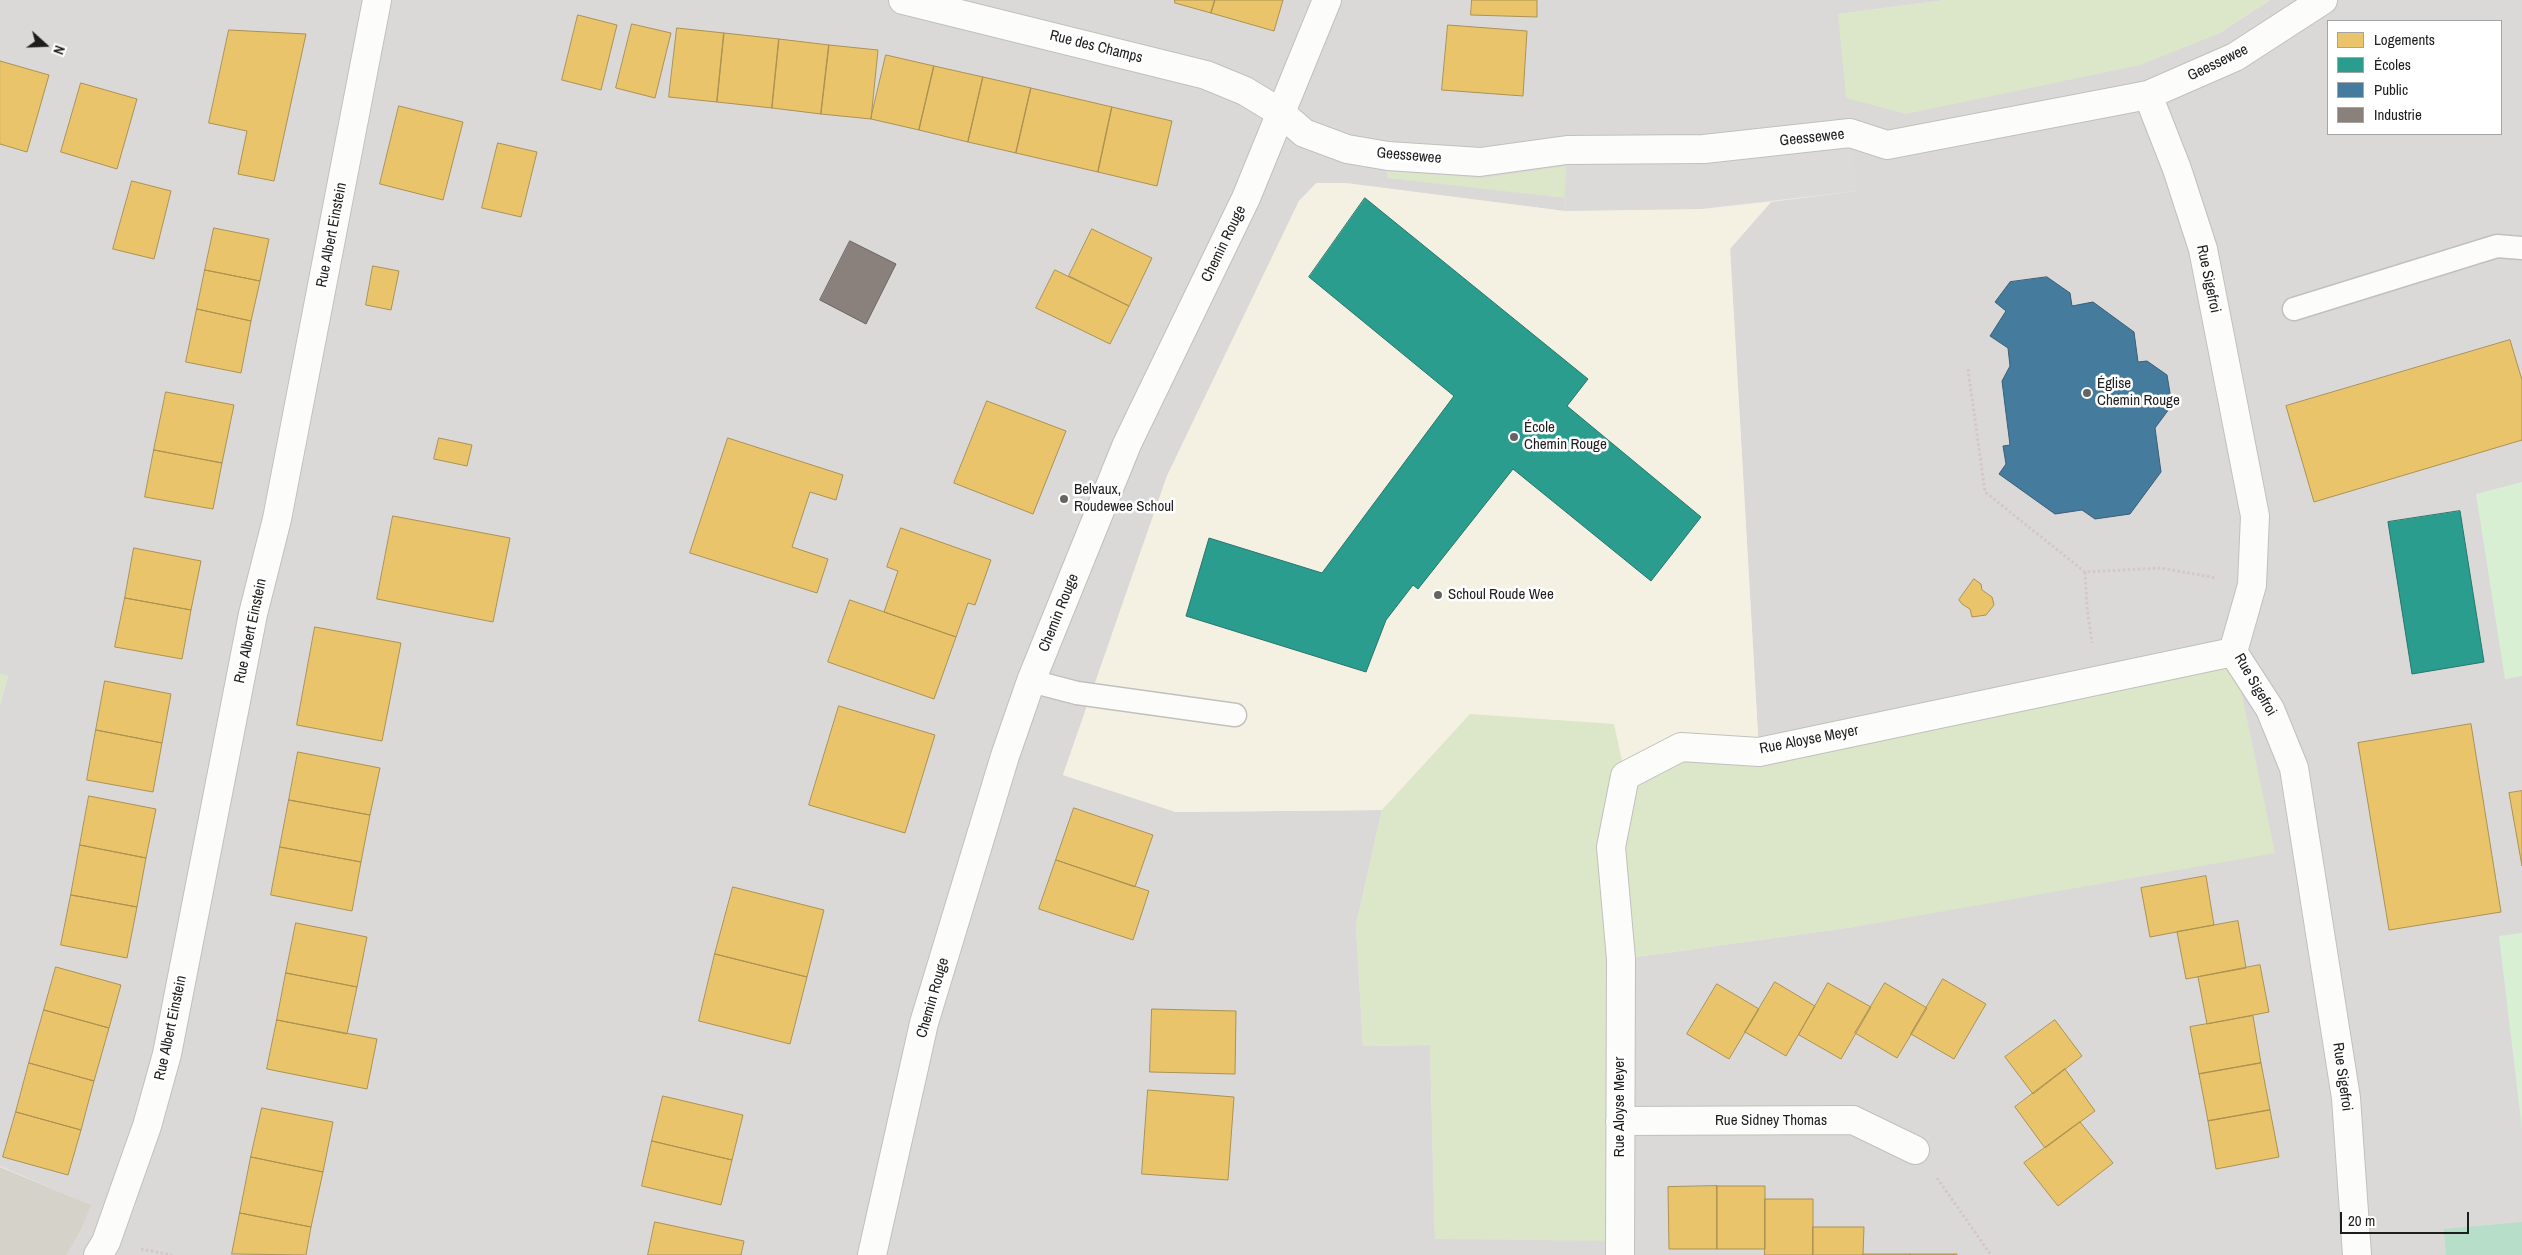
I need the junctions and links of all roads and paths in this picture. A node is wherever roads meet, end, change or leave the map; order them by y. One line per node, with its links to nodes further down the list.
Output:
1 (377, 0): 18 (street, Rue Albert Einstein)
2 (903, 0): 6 (street, Rue des Champs)
3 (1327, 0): 6 (street, Chemin Rouge)
4 (2323, 0): 5 (street, Geessewee)
5 (2148, 95): 6 (street, Geessewee); 11 (street, Rue Sigefroi)
6 (1281, 113): 14 (street, Chemin Rouge)
7 (2522, 248): 8 (lane)
8 (2294, 309)
9 (1968, 369): 10 (path)
10 (2085, 572): 11 (path); 12 (path)
11 (2252, 585): 13 (street, Rue Sigefroi)
12 (2090, 629)
13 (2234, 652): 16 (street, Rue Aloyse Meyer); 22 (street, Rue Sigefroi)
14 (1031, 681): 15 (lane); 19 (street, Chemin Rouge)
15 (1235, 715)
16 (1620, 1121): 17 (street, Rue Sidney Thomas); 20 (street, Rue Aloyse Meyer)
17 (1915, 1150): 21 (path)
18 (98, 1255)
19 (872, 1255)
20 (1620, 1255)
21 (1992, 1255)
22 (2357, 1255)

